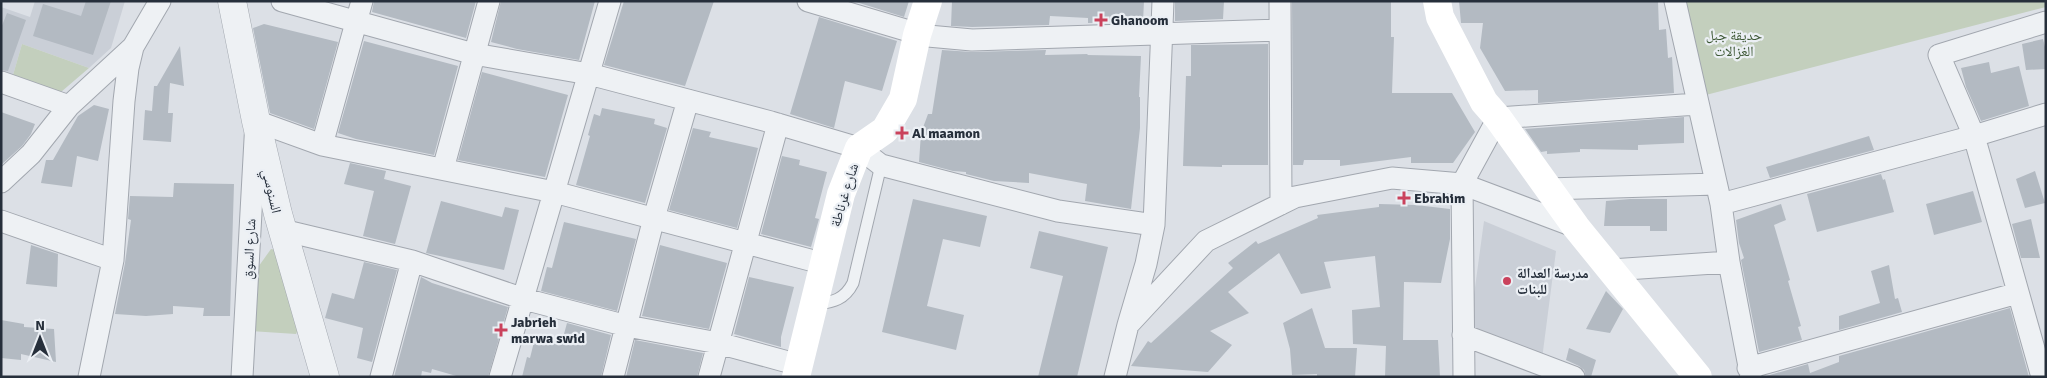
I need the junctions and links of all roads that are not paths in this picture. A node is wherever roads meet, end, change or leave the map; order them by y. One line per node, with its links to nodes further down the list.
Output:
1 (160, 1): 17 (street)
2 (232, 1): 26 (street, السنوسي)
3 (282, 1): 12 (street)
4 (489, 1): 18 (street)
5 (610, 1): 19 (street)
6 (928, 1): 15 (main road, شارع غرناطة)
7 (1162, 1): 16 (street)
8 (1280, 1): 14 (street)
9 (1437, 1): 25 (main road)
10 (1675, 1): 22 (street)
11 (812, 2): 15 (street)
12 (359, 11): 18 (street); 29 (street)
13 (2046, 22): 28 (street)
14 (1280, 30): 16 (street); 38 (street)
15 (918, 35): 16 (street); 30 (main road, شارع غرناطة)
16 (1161, 35): 41 (street)
17 (133, 47): 23 (street); 45 (street)
18 (474, 54): 19 (street); 32 (street)
19 (589, 74): 21 (street); 36 (street)
20 (1, 82): 23 (street)
21 (688, 100): 27 (street); 39 (street)
22 (1697, 104): 25 (street); 37 (street)
23 (69, 106): 33 (street)
24 (2046, 114): 28 (street)
25 (1498, 118): 34 (street); 35 (main road)
26 (256, 121): 29 (street); 43 (street, السنوسي); 61 (street, شارع السوق)
27 (778, 124): 30 (street); 44 (street)
28 (1974, 136): 37 (street); 50 (street)
29 (322, 145): 32 (street)
30 (859, 148): 31 (street); 48 (main road, شارع غرناطة)
31 (880, 165): 41 (street); 52 (lane)
32 (443, 169): 36 (street)
33 (1, 182)
34 (1462, 184): 38 (street); 42 (street); 55 (street)
35 (1548, 189): 37 (street); 42 (main road)
36 (554, 192): 39 (street); 51 (street)
37 (1718, 194): 47 (street)
38 (1281, 204): 53 (street)
39 (654, 218): 44 (street); 54 (street)
40 (1, 221): 45 (street)
41 (1154, 225): 53 (street)
42 (1576, 227): 49 (main road)
43 (282, 230): 46 (street); 62 (street, السنوسي)
44 (745, 243): 48 (street); 56 (street)
45 (113, 260): 60 (street)
46 (412, 261): 51 (street); 63 (street)
47 (1729, 262): 49 (street); 58 (street)
48 (824, 264): 52 (main road, شارع غرناطة)
49 (1611, 270): 59 (main road)
50 (2018, 293): 58 (street); 70 (street)
51 (524, 299): 54 (street); 64 (street)
52 (814, 305): 57 (main road, شارع غرناطة)
53 (1128, 325): 67 (street)
54 (627, 326): 56 (street); 65 (street)
55 (1464, 334): 68 (street); 69 (street)
56 (718, 343): 57 (street); 66 (street)
57 (798, 371)
58 (1749, 372)
59 (1688, 374)
60 (89, 377)
61 (242, 377)
62 (325, 377)
63 (381, 377)
64 (500, 377)
65 (613, 377)
66 (709, 377)
67 (1115, 377)
68 (1464, 377)
69 (1574, 377)
70 (2042, 377)

